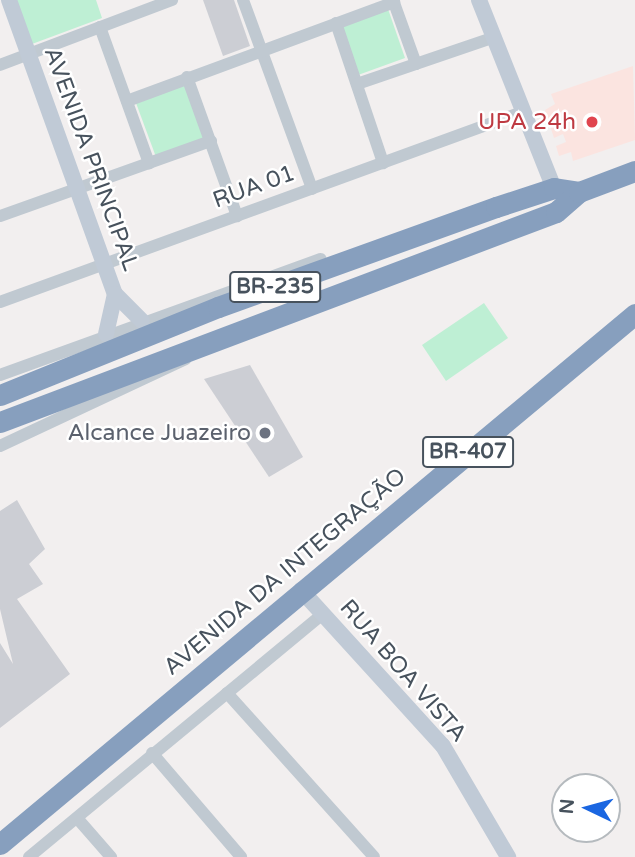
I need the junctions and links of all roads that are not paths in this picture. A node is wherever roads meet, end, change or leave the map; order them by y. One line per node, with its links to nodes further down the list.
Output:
1 (9, 0): 10 (street, AVENIDA PRINCIPAL)
2 (172, 0): 7 (street)
3 (243, 0): 9 (street)
4 (479, 0): 8 (street)
5 (394, 1): 6 (street); 11 (street)
6 (336, 23): 9 (street); 14 (street)
7 (100, 27): 10 (street); 15 (street)
8 (492, 38): 11 (street); 16 (street)
9 (261, 49): 13 (street); 23 (street)
10 (30, 54): 12 (street); 21 (street, AVENIDA PRINCIPAL)
11 (416, 64): 14 (street)
12 (0, 65)
13 (187, 77): 15 (street); 17 (street)
14 (357, 84): 19 (street)
15 (127, 101): 18 (street)
16 (522, 112): 19 (street, RUA 01); 22 (street)
17 (211, 141): 18 (street); 26 (street)
18 (149, 163): 21 (street)
19 (383, 163): 23 (street, RUA 01)
20 (635, 171): 24 (highway, BR-235)
21 (77, 188): 25 (street); 27 (street, AVENIDA PRINCIPAL)
22 (554, 188): 24 (highway); 31 (street); 36 (highway, BR-235)
23 (312, 189): 26 (street, RUA 01)
24 (579, 192): 33 (highway, BR-235)
25 (1, 213)
26 (237, 216): 27 (street, RUA 01)
27 (104, 264): 28 (street, AVENIDA PRINCIPAL); 29 (street, RUA 01)
28 (115, 294): 31 (street); 32 (street, AVENIDA PRINCIPAL)
29 (0, 302)
30 (635, 314): 39 (highway, AVENIDA DA INTEGRAÇÃO / BR-407)
31 (142, 321): 32 (street)
32 (106, 334): 34 (street)
33 (201, 348): 37 (highway, BR-235); 38 (street)
34 (34, 363): 35 (street); 36 (highway)
35 (0, 376)
36 (0, 393)
37 (0, 422)
38 (0, 446)
39 (301, 590): 40 (street, RUA BOA VISTA); 44 (highway, AVENIDA DA INTEGRAÇÃO / BR-407)
40 (323, 614): 41 (street); 49 (street, RUA BOA VISTA)
41 (227, 694): 42 (street); 48 (street)
42 (152, 753): 43 (street); 47 (street)
43 (77, 818): 45 (street); 46 (street)
44 (0, 844)
45 (29, 857)
46 (111, 857)
47 (241, 857)
48 (374, 857)
49 (508, 857)

